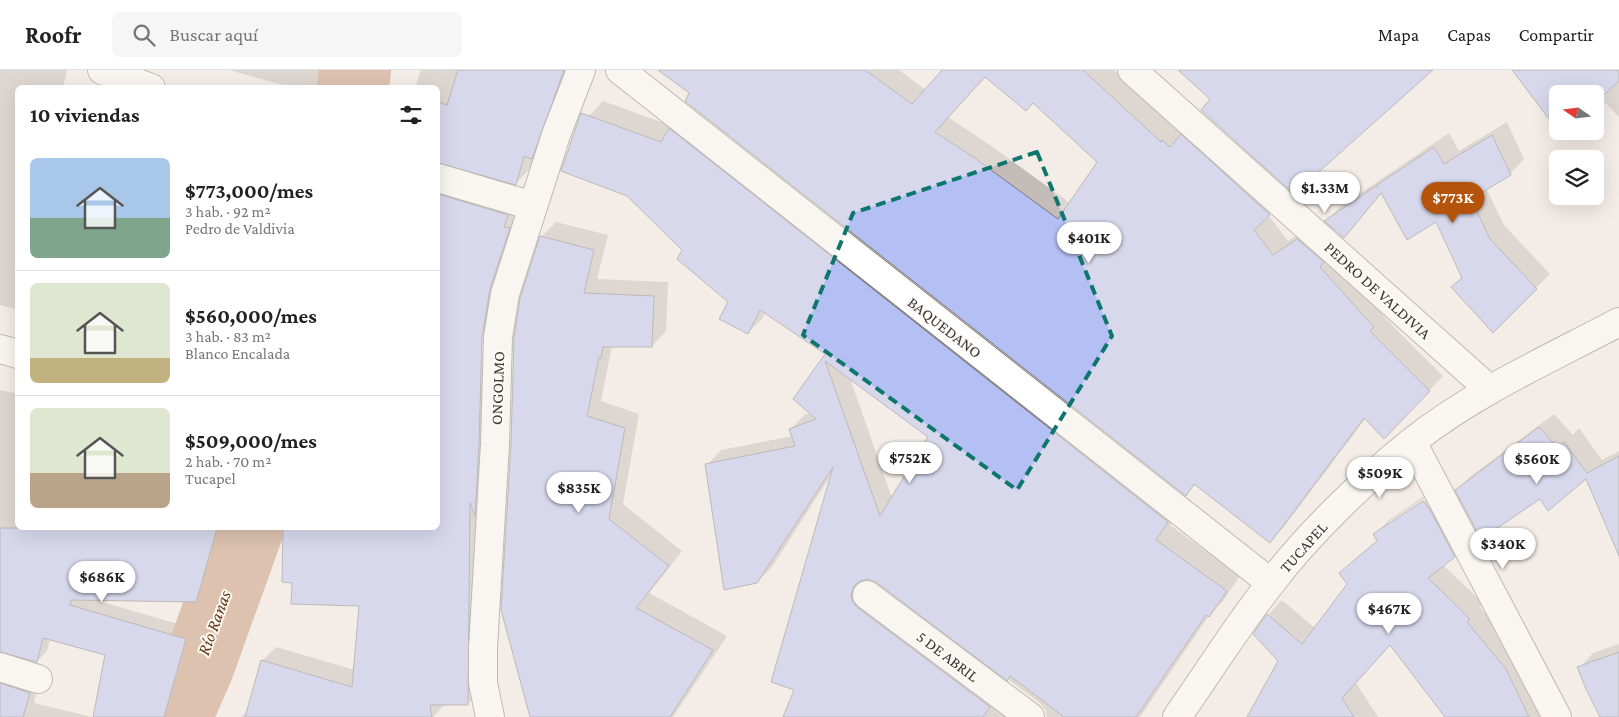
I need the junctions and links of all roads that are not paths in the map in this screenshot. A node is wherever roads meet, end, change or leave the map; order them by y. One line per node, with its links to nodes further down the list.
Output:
1 (102, 70): 5 (street)
2 (580, 70): 7 (street, ONGOLMO)
3 (620, 70): 13 (street, BAQUEDANO)
4 (1132, 70): 11 (street, PEDRO DE VALDIVIA)
5 (143, 85)
6 (440, 179): 7 (street)
7 (533, 206): 17 (street, ONGOLMO)
8 (1619, 322): 11 (street, TUCAPEL)
9 (0, 348): 10 (street)
10 (15, 353)
11 (1490, 390): 12 (street, TUCAPEL)
12 (1412, 442): 13 (street, TUCAPEL); 20 (street)
13 (1270, 583): 19 (street, TUCAPEL)
14 (867, 595): 18 (street, 5 DE ABRIL)
15 (0, 667): 16 (street)
16 (38, 679)
17 (486, 716)
18 (1030, 717)
19 (1177, 717)
20 (1557, 717)

